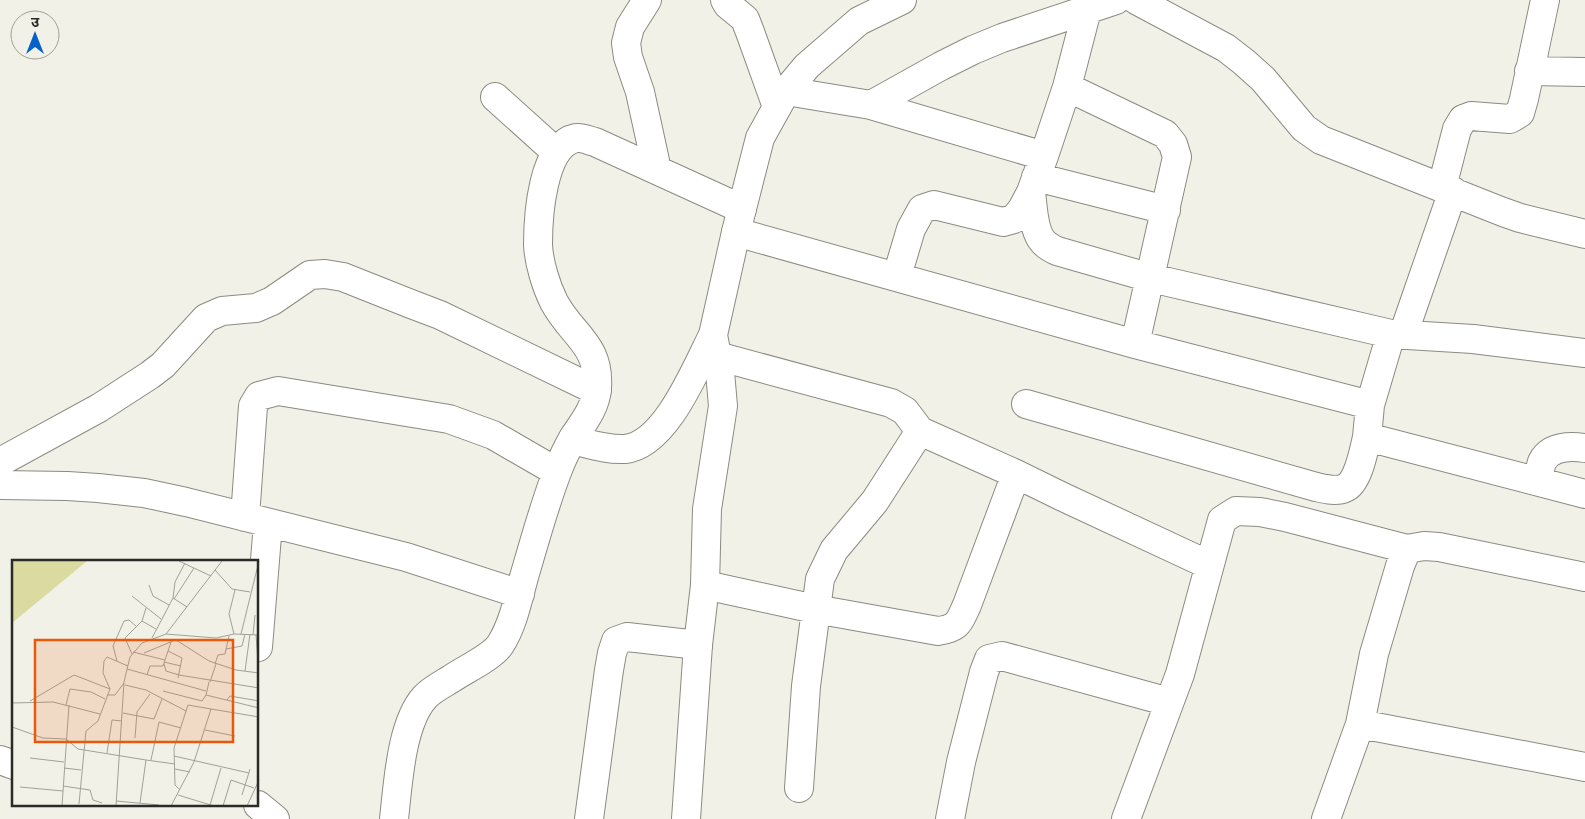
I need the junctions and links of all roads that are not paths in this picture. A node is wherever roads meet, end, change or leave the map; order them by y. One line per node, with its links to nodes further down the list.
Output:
1 (648, 0): 15 (street)
2 (725, 0): 12 (street)
3 (902, 0): 12 (street)
4 (1116, 0): 7 (street)
5 (1136, 0): 17 (street)
6 (1545, 0): 8 (street)
7 (1087, 10): 10 (street); 13 (street)
8 (1529, 71): 9 (street); 17 (street)
9 (1585, 72)
10 (1067, 87): 16 (street); 18 (street)
11 (495, 97): 14 (street)
12 (782, 99): 13 (street); 19 (street)
13 (871, 105): 16 (street)
14 (556, 152): 15 (street); 27 (street)
15 (657, 170): 19 (street)
16 (1037, 175): 18 (street); 21 (street); 22 (street)
17 (1448, 189): 20 (street); 23 (street)
18 (1166, 210): 22 (street)
19 (739, 220): 21 (street); 25 (street)
20 (1585, 234)
21 (897, 276): 24 (street)
22 (1151, 278): 23 (street); 24 (street)
23 (1397, 334): 26 (street); 29 (street)
24 (1135, 344): 29 (street)
25 (715, 345): 30 (street); 32 (street); 45 (street)
26 (1585, 353)
27 (597, 391): 32 (street); 34 (street)
28 (1026, 404): 31 (street)
29 (1370, 405): 31 (street)
30 (920, 431): 36 (street); 47 (street)
31 (1367, 437): 37 (street)
32 (572, 440): 35 (street)
33 (1585, 448): 37 (street)
34 (0, 462)
35 (557, 472): 40 (street); 46 (street)
36 (1016, 474): 43 (street); 47 (street)
37 (1538, 482): 39 (street)
38 (0, 485): 40 (street)
39 (1585, 494)
40 (256, 520): 42 (street); 46 (street)
41 (1408, 548): 43 (street); 44 (street); 50 (street)
42 (257, 560)
43 (1209, 565): 49 (street)
44 (1585, 577)
45 (705, 585): 47 (street); 48 (street)
46 (520, 594): 59 (street)
47 (815, 610): 54 (street)
48 (698, 644): 60 (street); 61 (street)
49 (1169, 702): 62 (street); 63 (street)
50 (1360, 724): 53 (street); 64 (street)
51 (0, 760): 52 (street)
52 (12, 764)
53 (1585, 767)
54 (799, 788)
55 (245, 806): 57 (street)
56 (259, 806): 58 (street)
57 (244, 819)
58 (275, 819)
59 (394, 819)
60 (589, 819)
61 (686, 819)
62 (950, 819)
63 (1126, 819)
64 (1326, 819)

